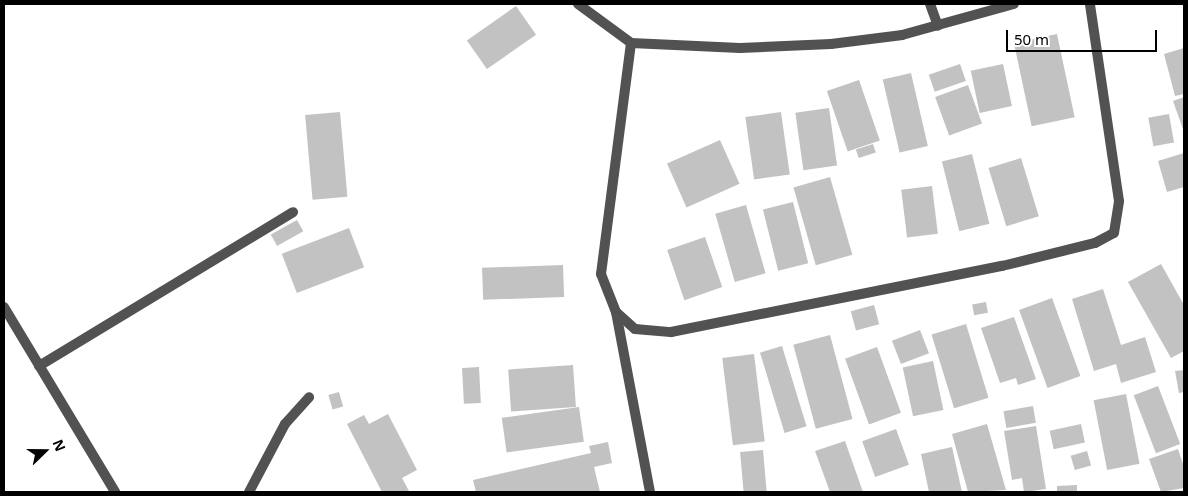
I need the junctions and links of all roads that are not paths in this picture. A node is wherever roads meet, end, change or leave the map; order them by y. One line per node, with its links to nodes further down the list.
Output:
1 (578, 4): 6 (street)
2 (930, 4): 5 (street)
3 (1014, 4): 5 (street)
4 (1090, 4): 9 (street)
5 (938, 26): 6 (street)
6 (631, 43): 9 (street)
7 (293, 212): 10 (street)
8 (4, 307): 10 (street)
9 (616, 312): 14 (street)
10 (39, 366): 12 (street)
11 (309, 398): 13 (street)
12 (115, 492)
13 (249, 492)
14 (650, 492)

